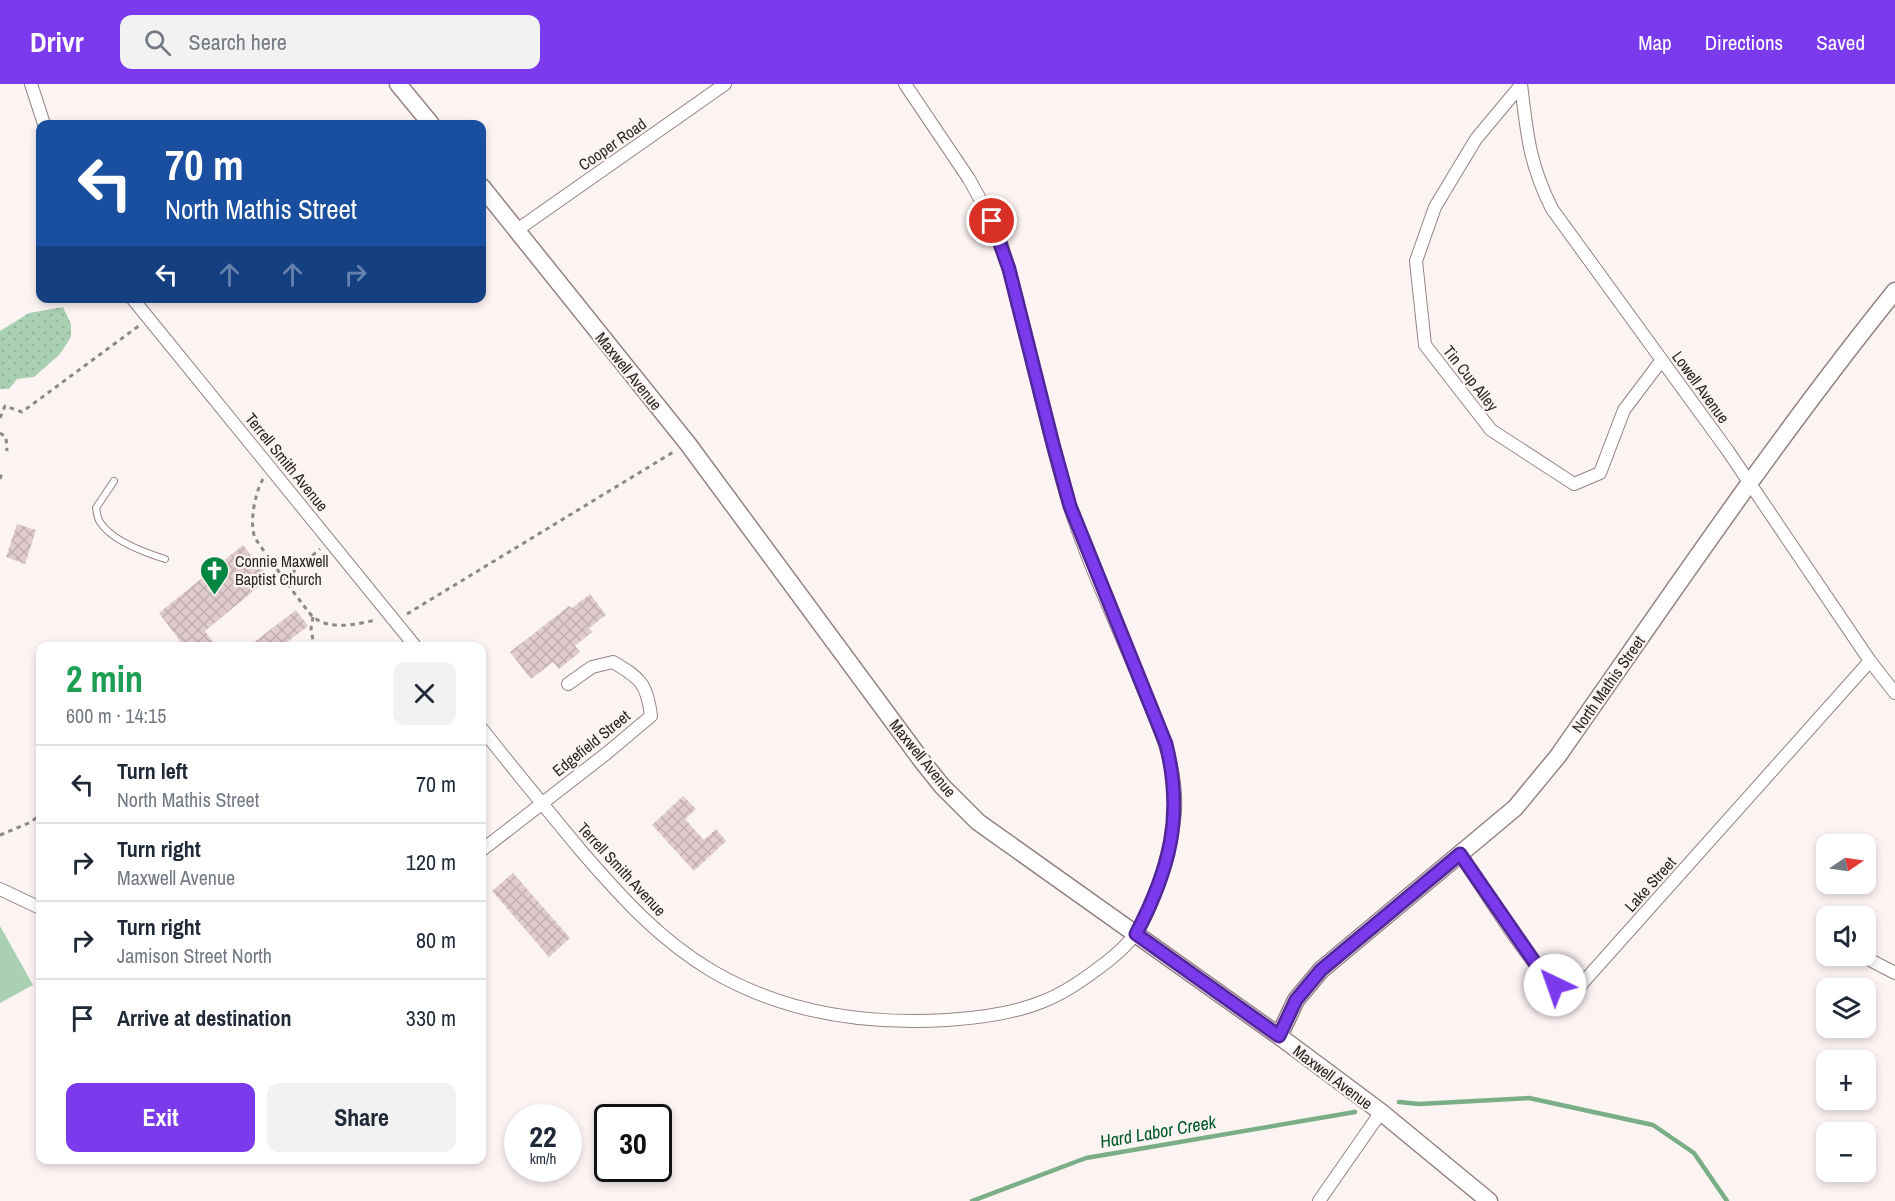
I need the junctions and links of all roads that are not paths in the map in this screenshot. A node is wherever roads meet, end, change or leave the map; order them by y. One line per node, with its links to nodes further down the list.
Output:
1 (31, 84): 6 (street)
2 (398, 84): 7 (main road)
3 (725, 84): 9 (street, Cooper Road)
4 (905, 84): 26 (street, Terrell Smith Avenue)
5 (1521, 84): 12 (street, Lowell Avenue); 12 (street, Tin Cup Alley)
6 (43, 120)
7 (428, 120)
8 (486, 193): 9 (main road, Maxwell Avenue)
9 (517, 230): 26 (main road, Maxwell Avenue)
10 (1895, 291): 14 (main road, North Mathis Street)
11 (136, 303): 16 (street, Terrell Smith Avenue)
12 (1661, 361): 14 (street, Lowell Avenue)
13 (114, 481): 15 (lane)
14 (1749, 483): 17 (street, Lowell Avenue); 23 (main road, North Mathis Street)
15 (165, 560)
16 (412, 642)
17 (1870, 661): 19 (street, Lowell Avenue); 23 (street, Lake Street)
18 (568, 684): 21 (street, Edgefield Street)
19 (1895, 693)
20 (486, 734): 21 (street, Terrell Smith Avenue)
21 (542, 804): 22 (street); 26 (street, Terrell Smith Avenue)
22 (486, 847)
23 (1460, 854): 29 (main road, North Mathis Street)
24 (0, 889): 25 (street)
25 (36, 906)
26 (1136, 934): 29 (main road, Maxwell Avenue)
27 (1876, 963): 28 (street)
28 (1895, 973)
29 (1279, 1036): 30 (main road, Maxwell Avenue)
30 (1381, 1113): 31 (street); 32 (main road, Maxwell Avenue)
31 (1319, 1201)
32 (1489, 1201)

